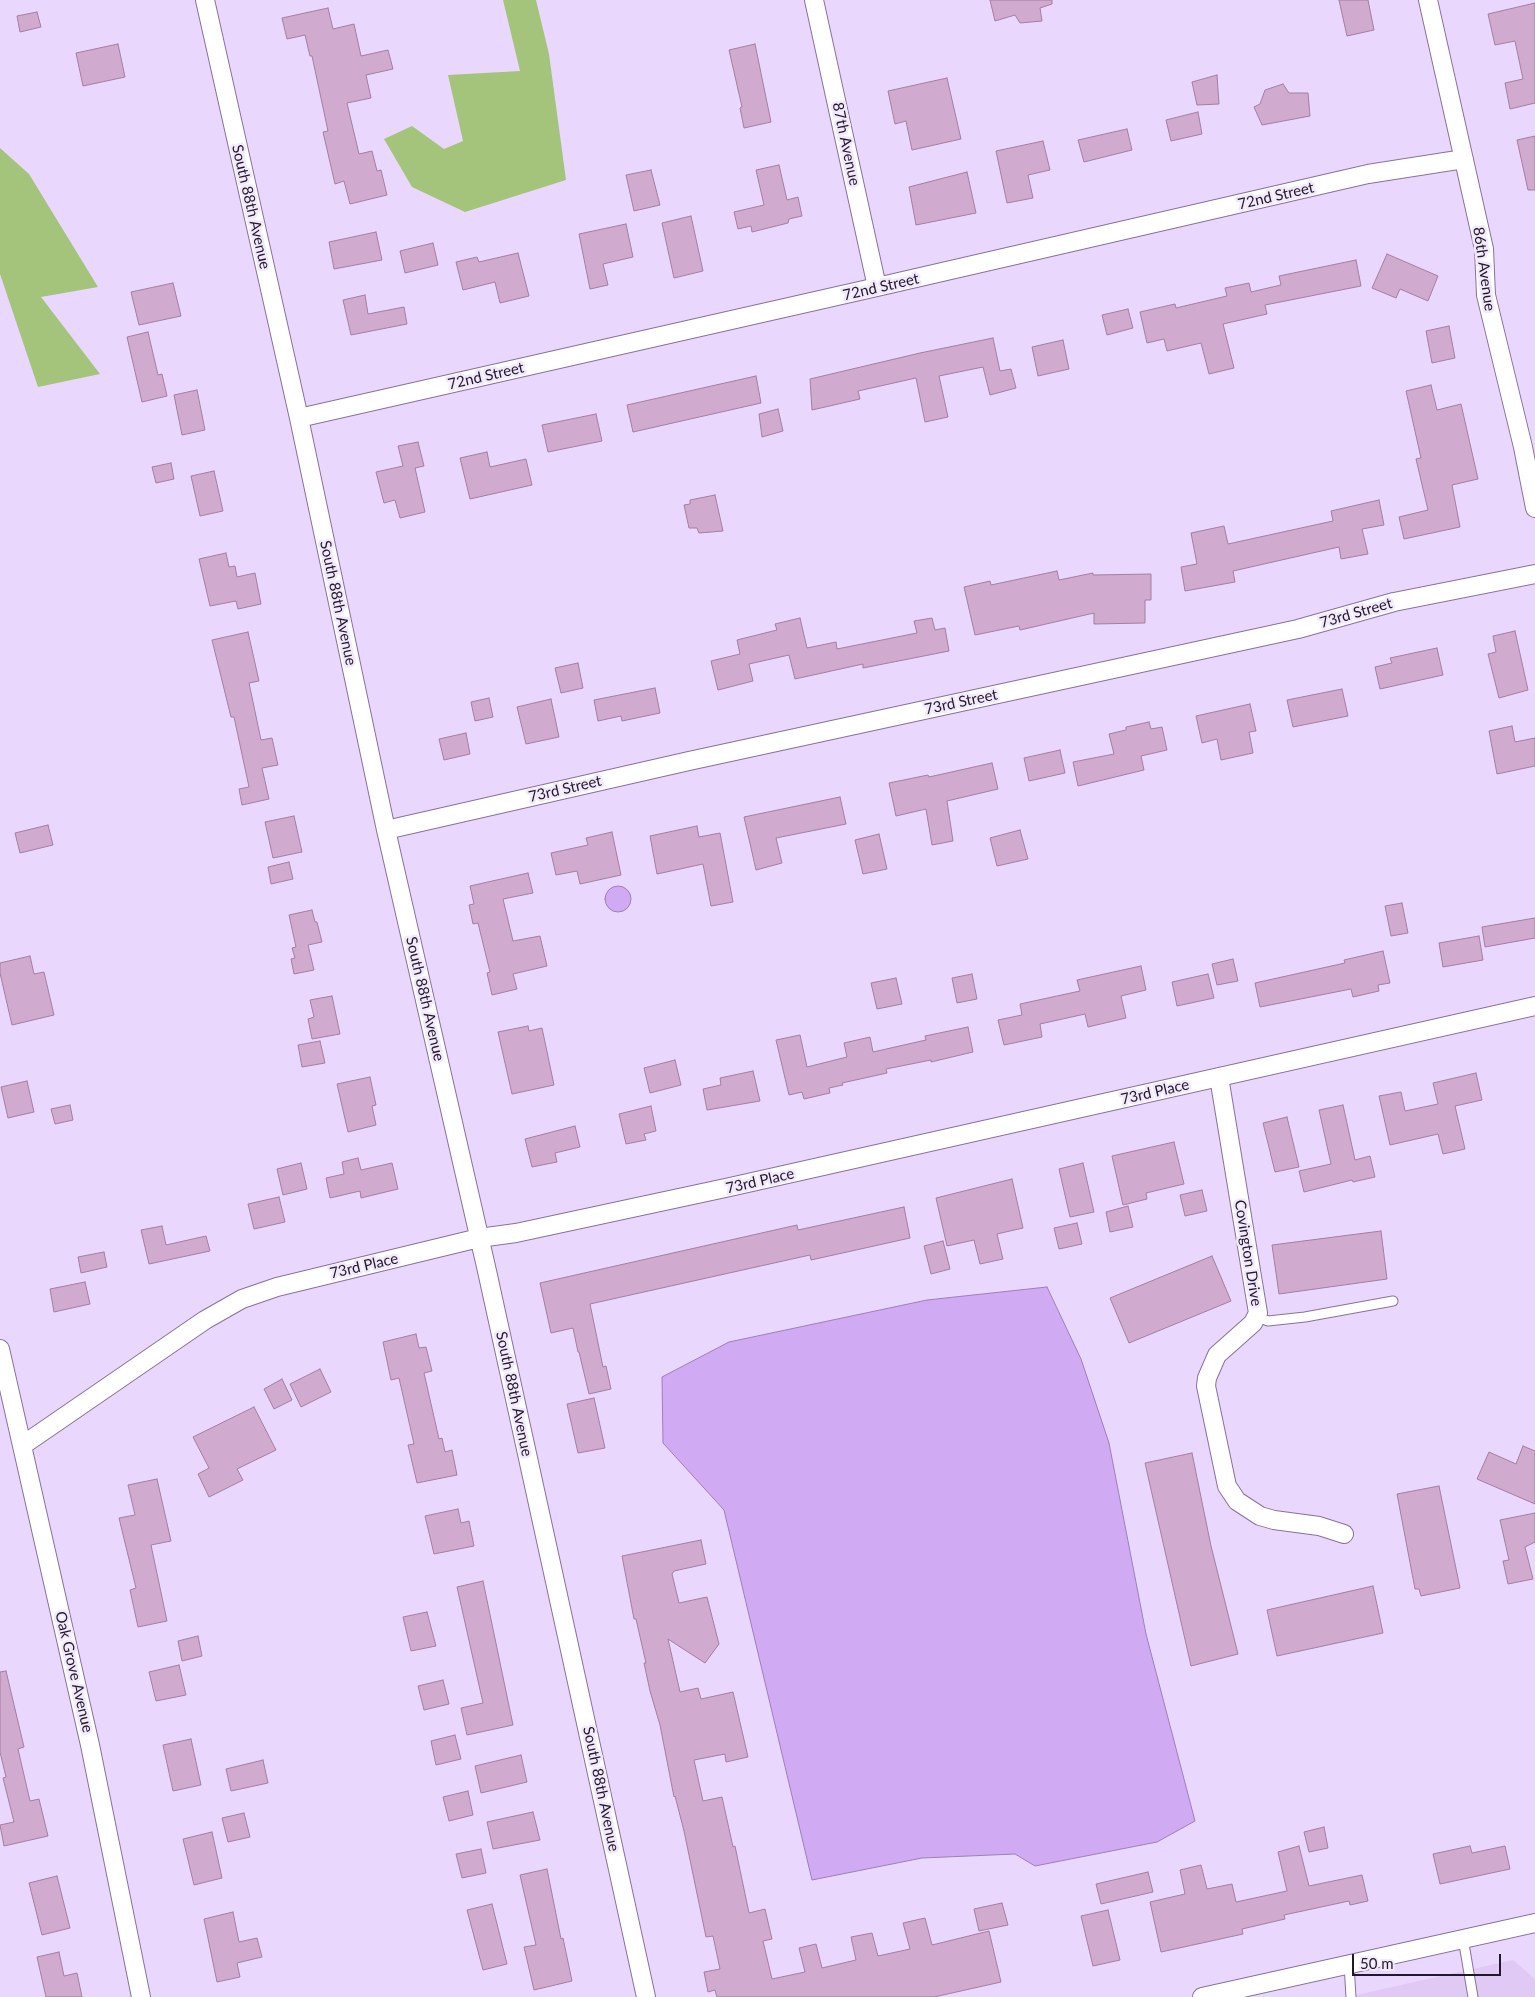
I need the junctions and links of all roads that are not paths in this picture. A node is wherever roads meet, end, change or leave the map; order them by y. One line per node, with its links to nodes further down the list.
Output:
1 (205, 0): 6 (street, South 88th Avenue)
2 (814, 0): 5 (street, 87th Avenue)
3 (1428, 0): 4 (street, 86th Avenue)
4 (1464, 159): 5 (street, 72nd Street); 7 (street, 86th Avenue)
5 (877, 288): 6 (street, 72nd Street)
6 (299, 418): 9 (street, South 88th Avenue)
7 (1535, 508)
8 (1535, 574): 9 (street, 73rd Street)
9 (386, 830): 12 (street, South 88th Avenue)
10 (1535, 1006): 11 (street, 73rd Place)
11 (1219, 1077): 12 (street, 73rd Place); 14 (street, Covington Drive)
12 (479, 1238): 16 (street, 73rd Place); 22 (street, South 88th Avenue)
13 (1393, 1301): 14 (lane)
14 (1257, 1317): 17 (street, Covington Drive)
15 (1, 1360): 16 (street, Oak Grove Avenue)
16 (23, 1445): 21 (street, Oak Grove Avenue)
17 (1344, 1534)
18 (1535, 1922): 19 (street)
19 (1463, 1938): 20 (street); 25 (lane)
20 (1350, 1964): 23 (street); 24 (lane)
21 (141, 1997)
22 (646, 1997)
23 (1202, 1997)
24 (1351, 1997)
25 (1472, 1997)

